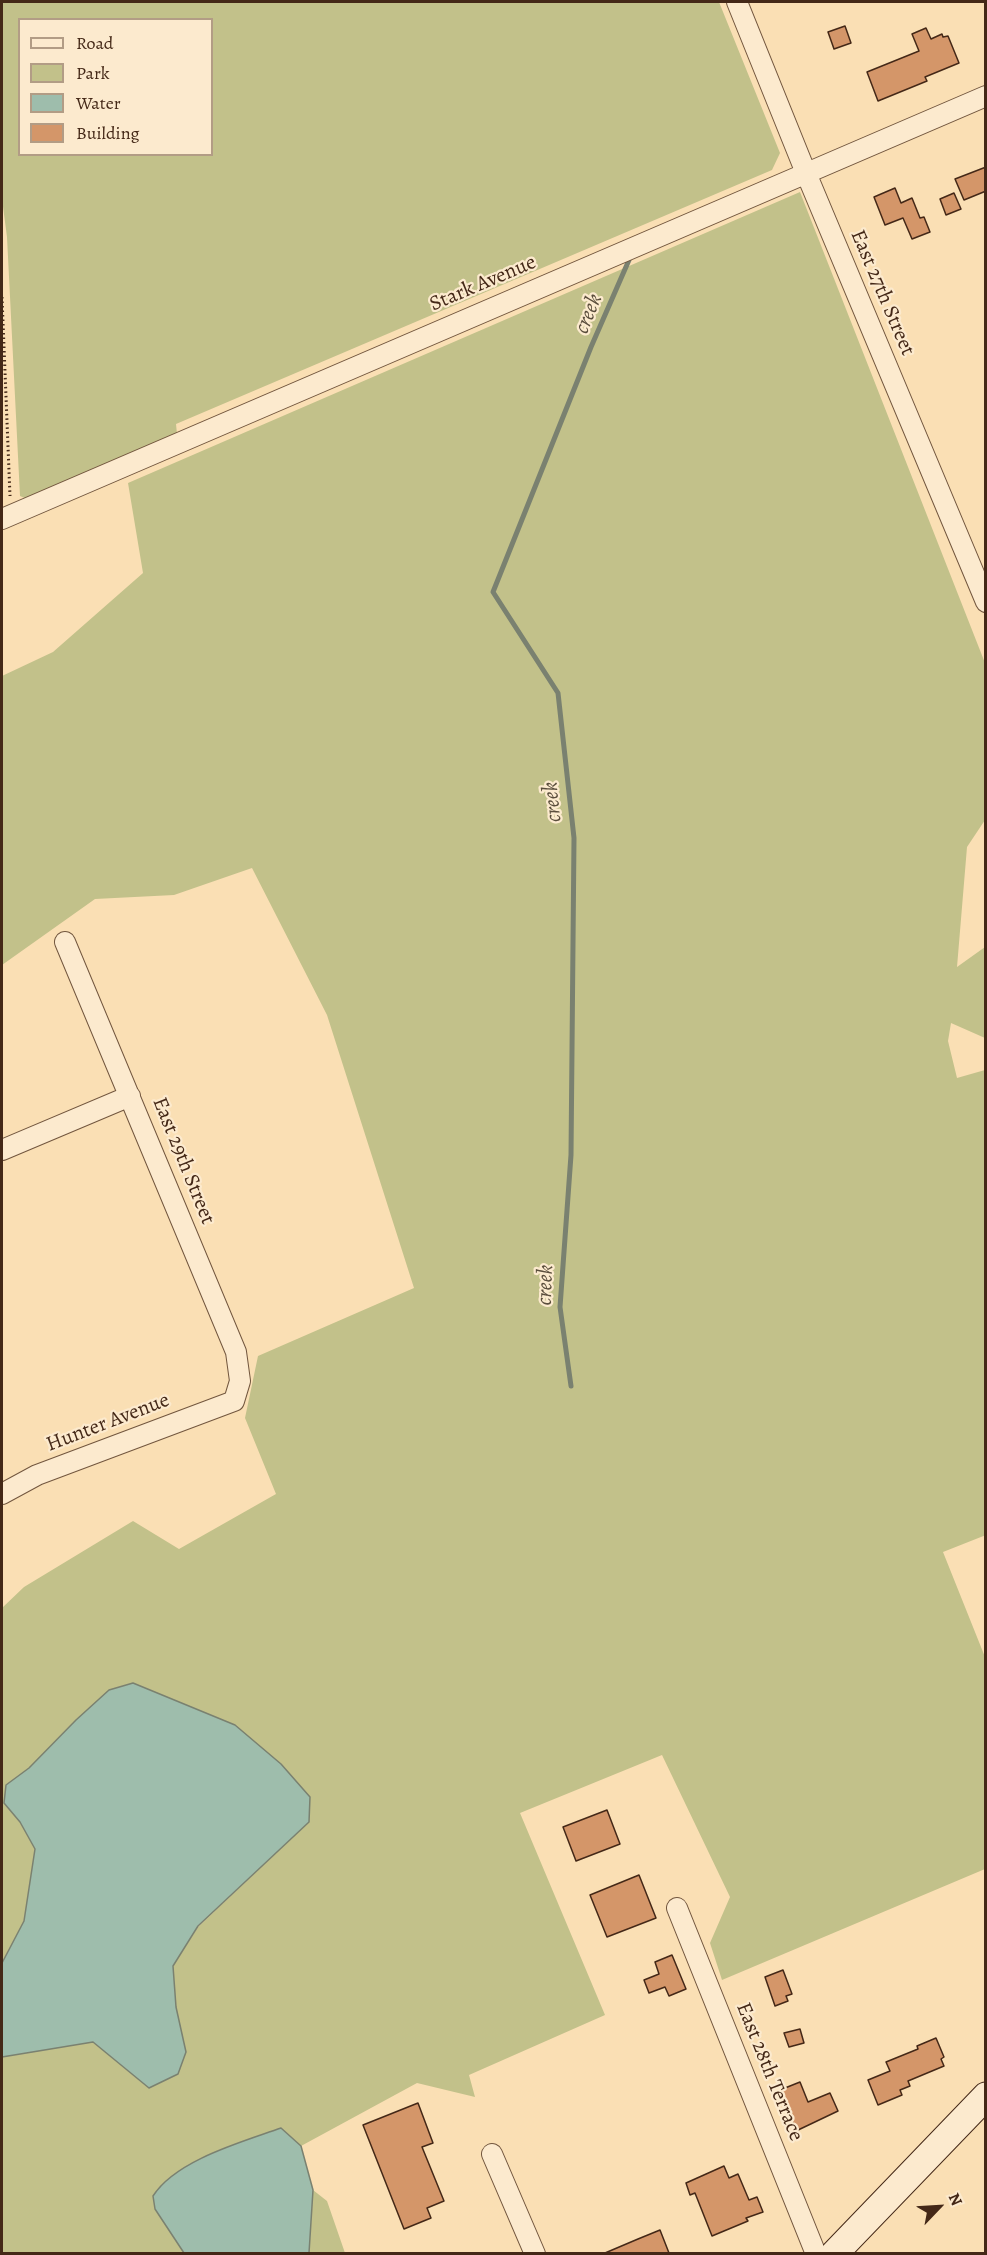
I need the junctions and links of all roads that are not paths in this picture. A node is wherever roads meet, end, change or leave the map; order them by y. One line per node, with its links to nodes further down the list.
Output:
1 (738, 2): 3 (street, East 27th Street)
2 (986, 96): 3 (street, Stark Avenue)
3 (806, 173): 4 (street, Stark Avenue); 5 (street, East 27th Street)
4 (6, 517)
5 (986, 602)
6 (65, 942): 7 (street, East 29th Street)
7 (130, 1096): 8 (street); 9 (street, East 29th Street)
8 (2, 1150)
9 (234, 1401): 10 (street, Hunter Avenue)
10 (2, 1494)
11 (677, 1908): 15 (street, East 28th Terrace)
12 (986, 2096): 16 (main road)
13 (492, 2154): 14 (street)
14 (535, 2253)
15 (816, 2253)
16 (834, 2253)

